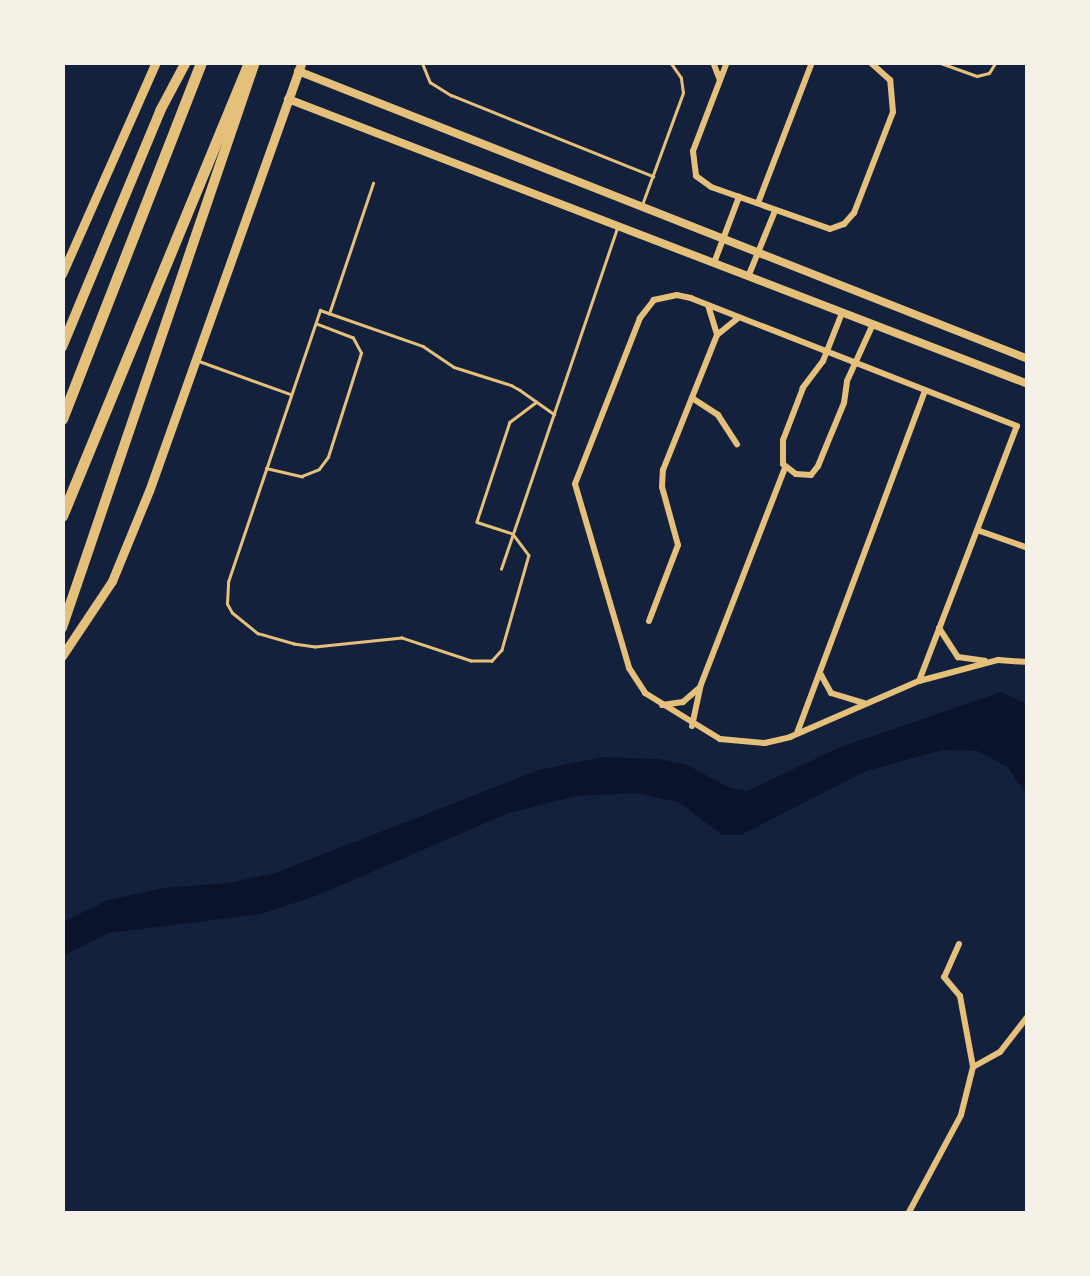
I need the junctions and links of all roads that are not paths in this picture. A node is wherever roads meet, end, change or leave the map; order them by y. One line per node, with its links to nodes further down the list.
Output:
1 (156, 62): 26 (main road)
2 (186, 62): 35 (highway)
3 (201, 62): 46 (highway)
4 (252, 62): 50 (highway); 57 (highway)
5 (422, 62): 16 (lane)
6 (670, 62): 16 (lane)
7 (713, 62): 14 (street)
8 (727, 62): 14 (street)
9 (812, 62): 19 (street)
10 (870, 62): 21 (street)
11 (938, 62): 12 (lane)
12 (996, 62)
13 (300, 67): 15 (main road); 20 (street)
14 (720, 80): 18 (street)
15 (288, 99): 22 (street); 37 (main road)
16 (653, 176): 20 (lane)
17 (374, 183): 30 (lane)
18 (739, 197): 19 (street); 23 (street)
19 (758, 203): 21 (street)
20 (641, 206): 23 (street)
21 (775, 211): 24 (street)
22 (618, 226): 25 (street); 45 (lane)
23 (723, 239): 24 (street); 25 (street)
24 (758, 253): 27 (street); 38 (street)
25 (714, 263): 27 (street)
26 (62, 274)
27 (748, 277): 29 (street)
28 (708, 305): 31 (street); 34 (street); 65 (street)
29 (842, 312): 33 (street); 36 (street)
30 (329, 314): 32 (lane); 44 (lane)
31 (739, 317): 34 (street); 36 (street)
32 (315, 324): 42 (lane); 49 (lane)
33 (873, 324): 39 (street); 40 (street)
34 (717, 335): 43 (street)
35 (62, 347)
36 (826, 352): 39 (street); 48 (street)
37 (193, 359): 42 (lane); 58 (main road)
38 (1028, 359)
39 (858, 364): 41 (street); 48 (street)
40 (1028, 384)
41 (926, 390): 51 (street); 61 (street)
42 (291, 394): 49 (lane)
43 (692, 398): 47 (street); 55 (street)
44 (538, 402): 45 (lane); 52 (lane)
45 (554, 414): 52 (lane)
46 (62, 420)
47 (737, 444)
48 (786, 467): 63 (street)
49 (266, 468): 52 (lane)
50 (62, 516)
51 (976, 529): 53 (street); 56 (street)
52 (513, 534): 54 (lane)
53 (1028, 548)
54 (502, 568)
55 (649, 621)
56 (938, 627): 59 (street); 62 (street)
57 (62, 628)
58 (62, 656)
59 (998, 660): 60 (street); 62 (street)
60 (1028, 662)
61 (820, 672): 64 (street); 67 (street)
62 (918, 681): 64 (street)
63 (700, 687): 65 (street); 66 (street)
64 (867, 703): 67 (street)
65 (659, 704): 66 (street)
66 (692, 726): 67 (street)
67 (797, 733)
68 (959, 944): 70 (street)
69 (1028, 1016): 70 (street)
70 (973, 1066): 71 (street)
71 (908, 1214)

